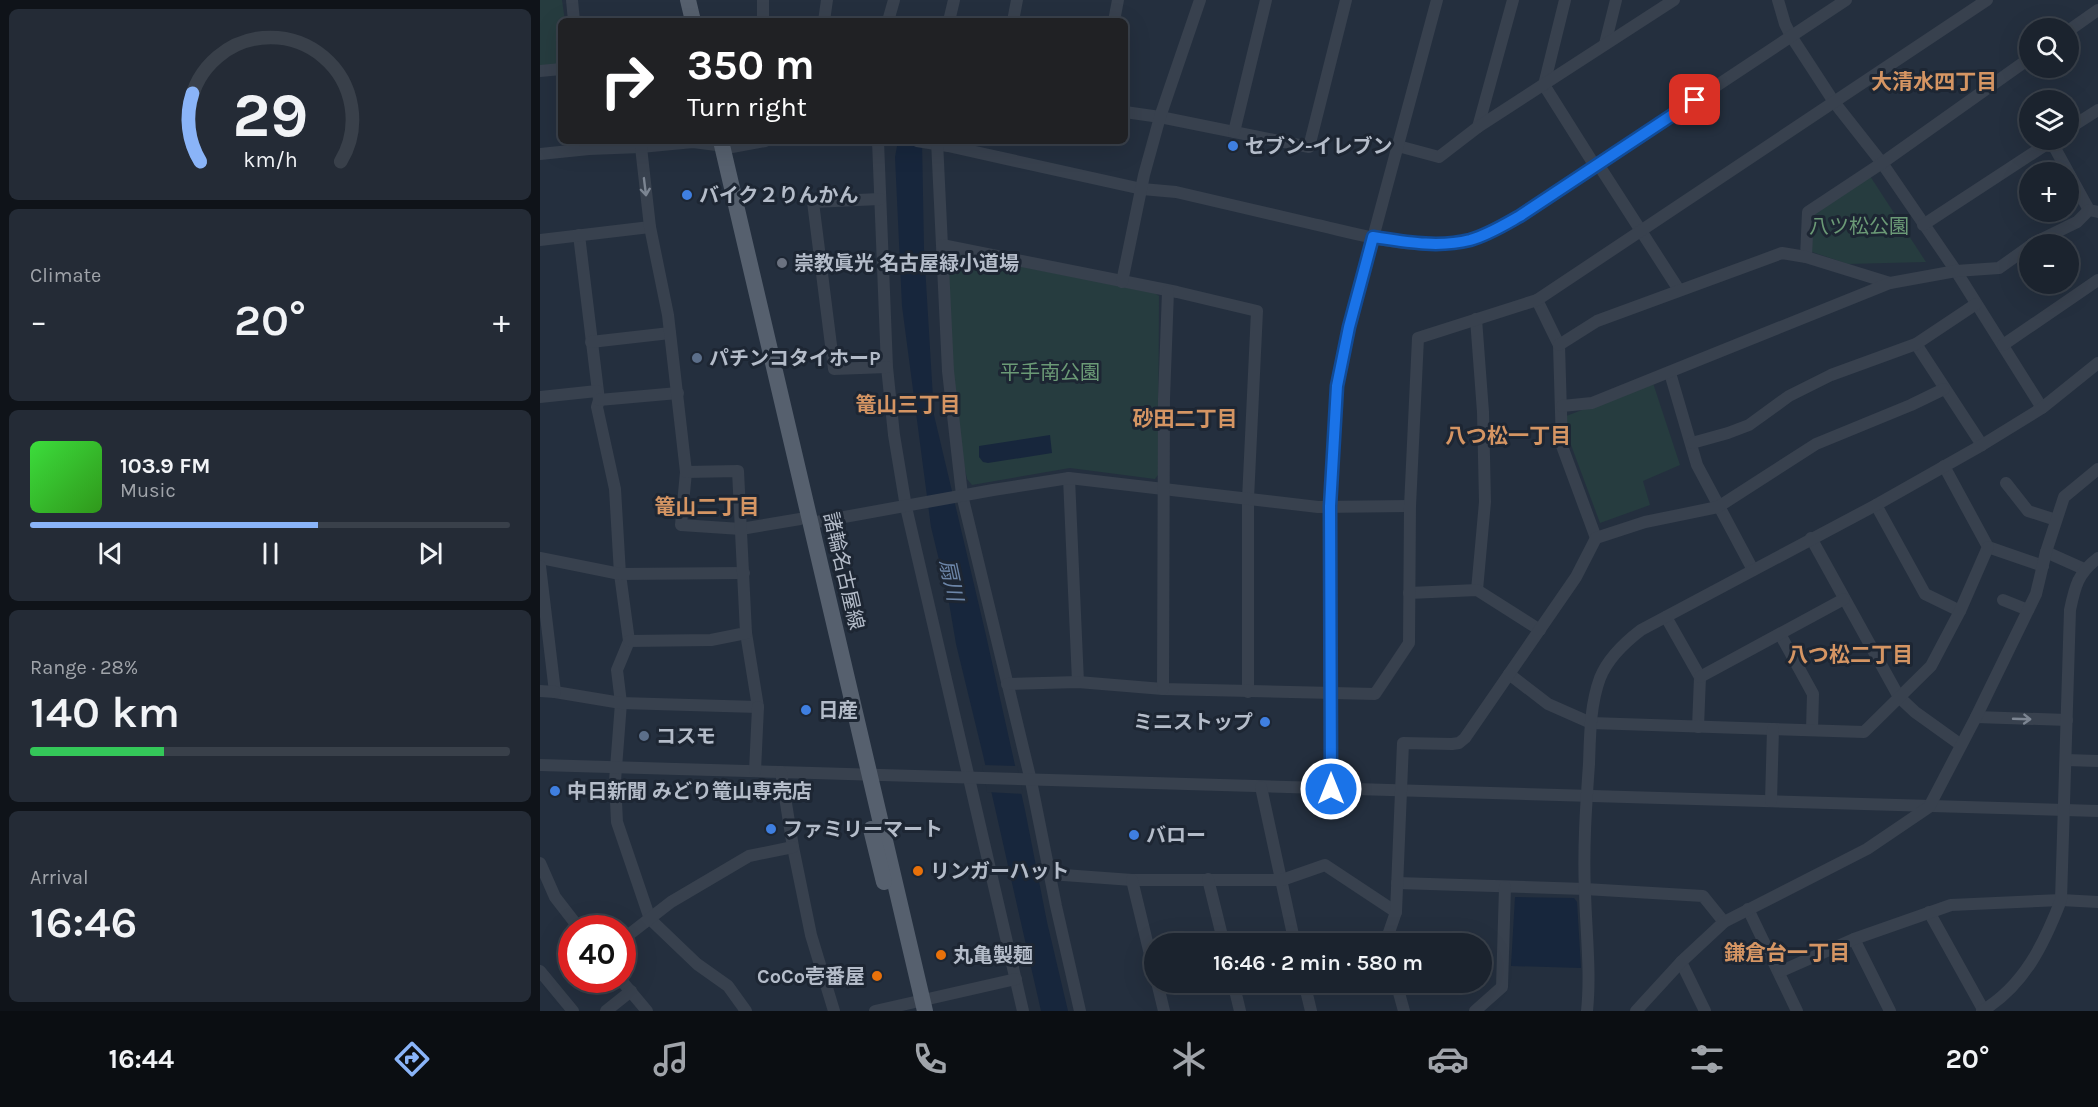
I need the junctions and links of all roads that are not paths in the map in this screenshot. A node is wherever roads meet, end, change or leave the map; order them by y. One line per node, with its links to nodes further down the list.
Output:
1 (572, 0): 24 (street)
2 (678, 0): 25 (main road)
3 (688, 0): 26 (main road)
4 (763, 0): 27 (street)
5 (827, 0): 28 (street)
6 (894, 0): 29 (street)
7 (954, 0): 30 (street)
8 (1017, 0): 31 (street)
9 (1118, 0): 32 (street)
10 (1200, 0): 43 (street)
11 (1266, 0): 46 (street)
12 (1346, 0): 46 (street)
13 (1437, 0): 55 (street)
14 (1513, 0): 45 (street)
15 (1565, 0): 39 (street)
16 (1616, 0): 35 (street)
17 (1674, 0): 35 (street)
18 (1778, 0): 34 (street)
19 (1846, 0): 34 (street)
20 (1987, 0): 40 (street)
21 (2094, 0): 22 (street)
22 (2098, 4)
23 (2098, 10): 33 (street)
24 (574, 18)
25 (682, 18)
26 (692, 18)
27 (763, 18)
28 (824, 18)
29 (889, 18)
30 (950, 18)
31 (1014, 18)
32 (1115, 18)
33 (2079, 23)
34 (1791, 36): 40 (street); 61 (street)
35 (1605, 44): 39 (street)
36 (2019, 66): 60 (street)
37 (558, 69): 38 (street)
38 (540, 71)
39 (1544, 85): 45 (street); 61 (street)
40 (1834, 102): 60 (street); 67 (street)
41 (2098, 110): 44 (street)
42 (1128, 112): 43 (street)
43 (1160, 117): 46 (street); 62 (street)
44 (2079, 122)
45 (1478, 127): 55 (street)
46 (1234, 132)
47 (672, 144): 56 (street)
48 (717, 144): 114 (main road, 諸輪名古屋線)
49 (721, 144): 50 (street)
50 (748, 144)
51 (878, 144): 63 (street)
52 (937, 144): 72 (street)
53 (946, 144): 62 (street)
54 (589, 145): 56 (street); 59 (street)
55 (1398, 146): 70 (street)
56 (641, 147): 66 (street, one-way to 66)
57 (2037, 150): 65 (street)
58 (2058, 150): 64 (street)
59 (540, 154)
60 (1882, 163): 65 (street); 74 (street)
61 (1597, 165): 67 (street); 70 (street)
62 (1142, 189): 70 (street); 77 (street)
63 (880, 199): 90 (street); 90 (street)
64 (2094, 211): 68 (street)
65 (1923, 225): 75 (street)
66 (650, 227): 69 (street); 84 (street)
67 (1640, 231): 79 (street); 81 (street)
68 (2053, 234)
69 (579, 235): 71 (street); 85 (street)
70 (1373, 237): 109 (street)
71 (540, 240)
72 (942, 245): 77 (street); 106 (street)
73 (2019, 254): 75 (street)
74 (1806, 257): 78 (street); 79 (street)
75 (1956, 271): 78 (street); 82 (street)
76 (2098, 280): 88 (street)
77 (1122, 282): 80 (street)
78 (1890, 283): 91 (street)
79 (1679, 290): 87 (street)
80 (1168, 291): 105 (street); 107 (street)
81 (1537, 300): 83 (street); 87 (street)
82 (1976, 304): 86 (street); 88 (street)
83 (1476, 319): 110 (street); 128 (street)
84 (670, 333): 85 (street); 93 (street)
85 (591, 342): 94 (street)
86 (1916, 344): 92 (street); 98 (street)
87 (1559, 345): 96 (street)
88 (2002, 345): 97 (street)
89 (2098, 363): 97 (street)
90 (887, 367): 111 (street)
91 (1670, 373): 96 (street); 98 (street)
92 (1944, 389): 99 (street); 112 (street)
93 (678, 393): 94 (street); 102 (street)
94 (598, 395): 95 (street); 127 (street)
95 (540, 397)
96 (1562, 406): 116 (street)
97 (2042, 408): 99 (street)
98 (1692, 443): 112 (street)
99 (1982, 446): 100 (street)
100 (1944, 466): 108 (street); 118 (street)
101 (2098, 469): 113 (street)
102 (686, 472): 115 (street); 115 (street)
103 (1069, 478): 105 (street); 106 (street); 141 (street)
104 (2006, 483): 113 (street)
105 (1165, 488): 107 (street); 143 (street)
106 (958, 497): 111 (street); 142 (street)
107 (1248, 499): 109 (street); 146 (street)
108 (1876, 505): 117 (street); 133 (street)
109 (1330, 506): 110 (street); 147 (street)
110 (1410, 506): 129 (street)
111 (906, 507): 114 (street); 165 (street)
112 (1718, 507): 116 (street); 125 (street)
113 (2056, 520): 119 (street)
114 (805, 521): 115 (street); 164 (main road, 諸輪名古屋線)
115 (741, 529): 126 (street)
116 (1596, 538): 135 (street)
117 (1811, 538): 125 (street); 130 (street)
118 (1988, 547): 122 (street); 133 (street)
119 (2046, 552): 122 (street); 124 (street)
120 (540, 558): 127 (street)
121 (2098, 558): 124 (street)
122 (2043, 566): 132 (street)
123 (540, 567): 145 (street)
124 (2084, 569): 152 (street)
125 (1753, 570): 134 (street)
126 (744, 573): 127 (street); 136 (street)
127 (620, 574): 138 (street)
128 (1477, 590): 129 (street); 135 (street)
129 (1409, 593): 147 (street)
130 (1844, 599): 137 (street); 148 (street)
131 (2003, 600): 132 (street)
132 (2028, 610): 151 (street)
133 (1959, 611): 148 (street)
134 (1666, 617): 140 (street); 153 (street)
135 (1540, 630): 139 (street)
136 (746, 633): 138 (street); 150 (street)
137 (1780, 634): 140 (street); 156 (street)
138 (629, 641): 149 (street)
139 (1509, 674): 153 (street); 169 (street)
140 (1700, 677): 154 (street)
141 (1078, 682): 142 (street); 143 (street)
142 (1007, 684): 166 (street)
143 (1163, 689): 146 (street)
144 (540, 691): 145 (street)
145 (555, 692): 149 (street)
146 (1248, 692): 147 (street)
147 (1331, 693): 168 (street)
148 (1899, 697): 156 (street); 157 (street)
149 (621, 703): 150 (street); 161 (street)
150 (758, 707): 162 (street)
151 (1976, 717): 152 (street, one-way to 152); 157 (street)
152 (2067, 720): 158 (street)
153 (1591, 723): 154 (street); 170 (street)
154 (1698, 726): 155 (street)
155 (1773, 729): 156 (street); 171 (street)
156 (1812, 730)
157 (1961, 745): 172 (street)
158 (2066, 760): 159 (street); 173 (street)
159 (2098, 761)
160 (540, 765): 161 (street)
161 (616, 768): 162 (street); 190 (street)
162 (755, 771): 163 (street)
163 (781, 772): 164 (street); 175 (street)
164 (864, 774): 165 (street); 208 (main road, 諸輪名古屋線)
165 (969, 779): 166 (street); 201 (street)
166 (1025, 781): 167 (street); 177 (street)
167 (1261, 787): 168 (street); 180 (street)
168 (1331, 789): 169 (street)
169 (1400, 791): 170 (street); 181 (street)
170 (1587, 796): 171 (street); 183 (street)
171 (1771, 801): 172 (street)
172 (1929, 807): 173 (street); 186 (street)
173 (2065, 810): 174 (street); 184 (street)
174 (2098, 811)
175 (793, 848): 190 (street); 213 (street)
176 (540, 863): 189 (street)
177 (1050, 874): 179 (street); 216 (street)
178 (1208, 879): 179 (street); 180 (street); 194 (street)
179 (1132, 880): 193 (street)
180 (1282, 880): 187 (street); 195 (street)
181 (1397, 883): 182 (street); 187 (street)
182 (1505, 887): 183 (street); 221 (street)
183 (1585, 889): 191 (street); 222 (street)
184 (2061, 900): 185 (street); 188 (street); 227 (street)
185 (2098, 902)
186 (1748, 909): 191 (street); 200 (street)
187 (1396, 912): 196 (street)
188 (1929, 912): 197 (street); 227 (street)
189 (569, 915)
190 (650, 919): 192 (street); 212 (street)
191 (1724, 922): 198 (street)
192 (636, 930)
193 (1145, 933)
194 (1221, 933)
195 (1293, 933)
196 (1389, 933)
197 (1854, 939): 200 (street); 226 (street)
198 (1681, 962): 223 (street); 224 (street)
199 (540, 971): 209 (street)
200 (1779, 972): 225 (street)
201 (1016, 979): 208 (street); 215 (street)
202 (628, 993): 210 (street)
203 (633, 993): 211 (street)
204 (1160, 993): 217 (street)
205 (1236, 993): 218 (street)
206 (1307, 993): 219 (street)
207 (1399, 993): 220 (street)
208 (918, 1006): 214 (street)
209 (573, 1011)
210 (606, 1011)
211 (647, 1011)
212 (746, 1011)
213 (834, 1011)
214 (874, 1011)
215 (1023, 1011)
216 (1080, 1011)
217 (1164, 1011)
218 (1240, 1011)
219 (1311, 1011)
220 (1404, 1011)
221 (1475, 1011)
222 (1587, 1011)
223 (1636, 1011)
224 (1705, 1011)
225 (1797, 1011)
226 (1890, 1011)
227 (1983, 1011)

